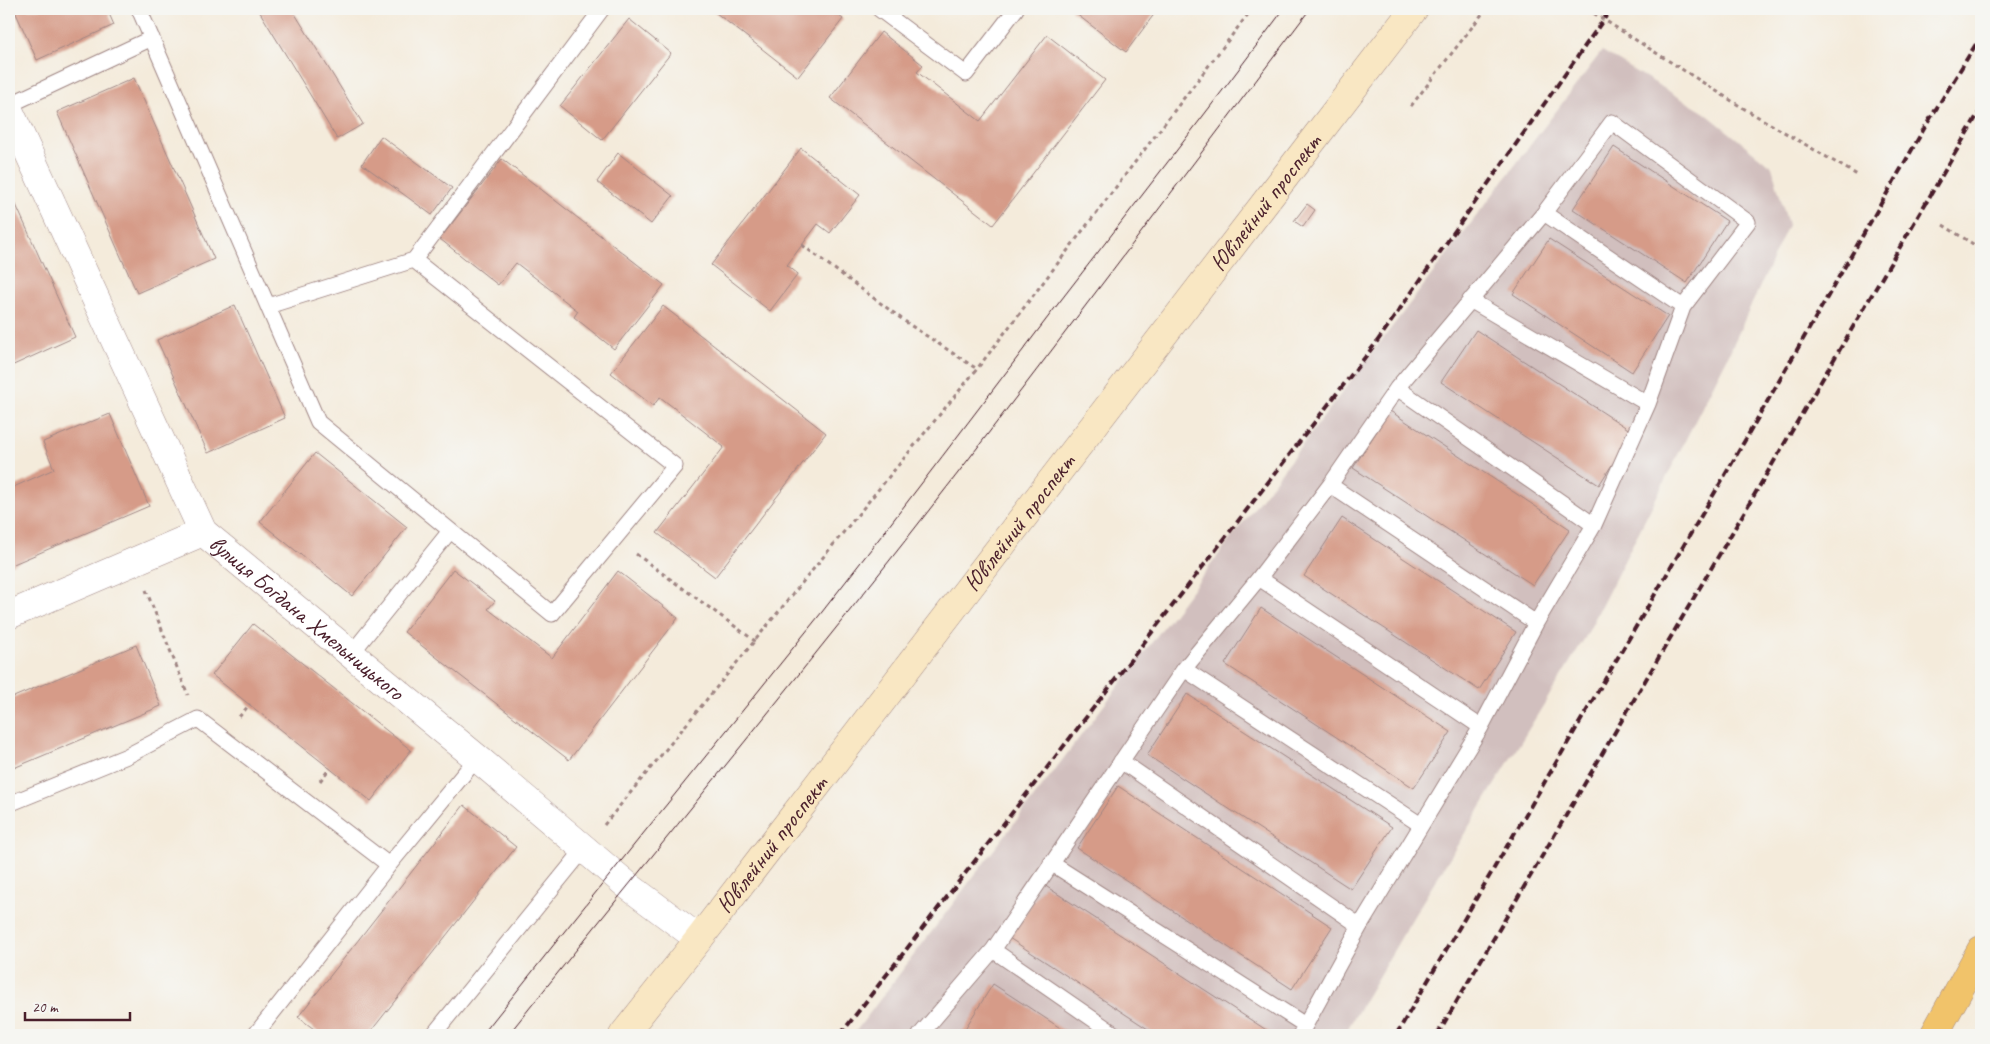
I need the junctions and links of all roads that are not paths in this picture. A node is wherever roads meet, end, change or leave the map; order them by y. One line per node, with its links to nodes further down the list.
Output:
1 (139, 9): 6 (lane)
2 (602, 9): 10 (lane)
3 (879, 9): 4 (lane)
4 (1016, 9)
5 (1414, 9): 34 (main road, Ювілейний проспект)
6 (152, 38): 7 (lane); 12 (lane)
7 (9, 105)
8 (9, 110): 19 (street, вулиця Богдана Хмельницького)
9 (1544, 213): 11 (lane); 13 (lane); 13 (lane)
10 (414, 260): 12 (lane); 18 (lane)
11 (1470, 300): 14 (lane); 15 (lane)
12 (268, 306): 18 (lane)
13 (1683, 307): 15 (lane)
14 (1397, 388): 16 (lane); 17 (lane)
15 (1648, 404): 17 (lane)
16 (1330, 485): 20 (lane); 22 (lane)
17 (1594, 524): 22 (lane)
18 (450, 531): 23 (lane)
19 (203, 532): 21 (street); 23 (street, вулиця Богдана Хмельницького)
20 (1259, 578): 24 (lane); 25 (lane)
21 (9, 615)
22 (1536, 623): 25 (lane)
23 (351, 654): 26 (street, вулиця Богдана Хмельницького)
24 (1184, 669): 27 (lane); 29 (lane)
25 (1481, 727): 29 (lane)
26 (477, 758): 30 (street, вулиця Богдана Хмельницького); 32 (lane)
27 (1121, 761): 31 (lane); 33 (lane)
28 (9, 804): 32 (lane)
29 (1421, 824): 33 (lane)
30 (584, 849): 34 (street, вулиця Богдана Хмельницького); 39 (lane)
31 (1052, 863): 35 (lane); 37 (lane)
32 (389, 865): 38 (lane)
33 (1360, 926): 37 (lane)
34 (699, 939): 40 (main road, Ювілейний проспект)
35 (993, 950): 41 (lane); 42 (lane)
36 (1981, 950): 43 (main road)
37 (1303, 1030)
38 (256, 1035)
39 (433, 1035)
40 (624, 1035)
41 (920, 1035)
42 (1116, 1035)
43 (1934, 1035)

